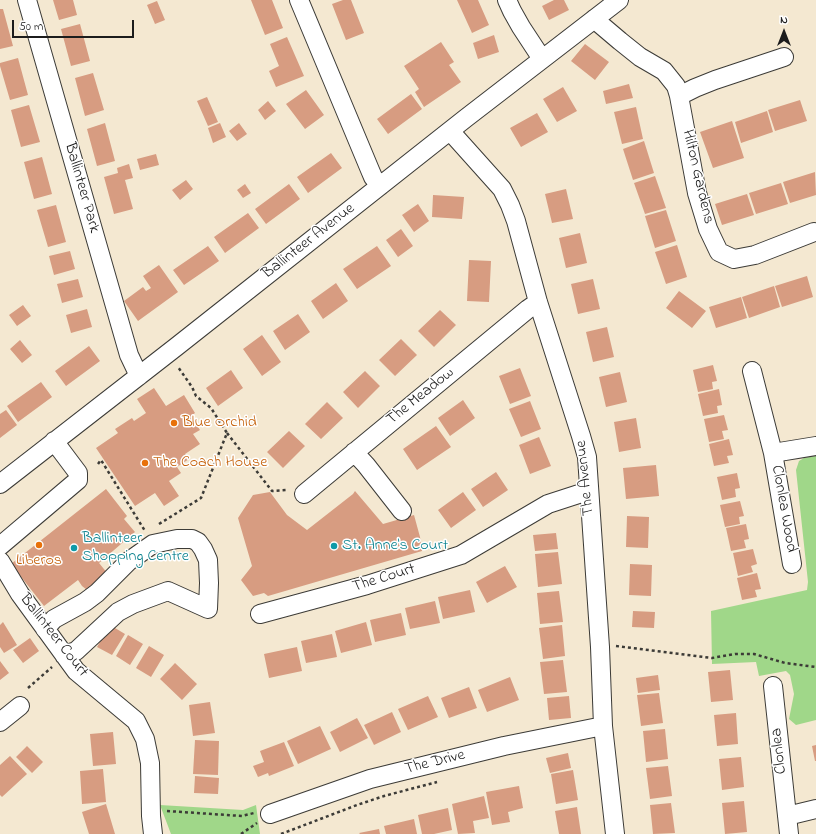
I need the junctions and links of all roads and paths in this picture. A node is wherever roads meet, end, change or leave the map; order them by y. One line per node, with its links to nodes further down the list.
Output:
1 (27, 0): 15 (street, Ballinteer Park)
2 (299, 0): 10 (street)
3 (507, 0): 7 (street)
4 (619, 0): 5 (street, Ballinteer Avenue)
5 (594, 19): 7 (street, Ballinteer Avenue); 8 (street, Hilton Gardens)
6 (784, 58): 8 (street)
7 (542, 59): 9 (street, Ballinteer Avenue)
8 (679, 96): 11 (street, Hilton Gardens)
9 (450, 130): 10 (street, Ballinteer Avenue); 12 (street, The Avenue)
10 (380, 186): 15 (street, Ballinteer Avenue)
11 (814, 232)
12 (538, 302): 19 (street, The Meadow); 24 (street, The Avenue)
13 (177, 365): 16 (path)
14 (752, 372): 20 (street, Clonlea Wood)
15 (139, 376): 17 (street, Ballinteer Avenue)
16 (227, 433): 23 (path); 27 (path)
17 (54, 441): 22 (street, Ballinteer Avenue); 29 (street)
18 (816, 446): 20 (street, Clonlea Wood)
19 (354, 452): 25 (street, The Meadow); 26 (street)
20 (773, 453): 31 (street, Clonlea Wood)
21 (98, 464): 28 (path)
22 (0, 484)
23 (287, 490)
24 (588, 491): 32 (street, The Court); 41 (street, The Avenue)
25 (304, 494)
26 (402, 511)
27 (158, 525)
28 (146, 532)
29 (0, 546)
30 (0, 561): 33 (street, Ballinteer Court)
31 (792, 564)
32 (260, 614)
33 (45, 629): 35 (street, Ballinteer Court); 35 (street)
34 (613, 646): 36 (path)
35 (60, 659): 38 (path); 47 (street, Ballinteer Court)
36 (816, 667)
37 (773, 686): 46 (street, Clonlea)
38 (28, 688)
39 (20, 706): 40 (street)
40 (0, 722)
41 (603, 726): 45 (street, The Drive); 49 (street, The Avenue)
42 (438, 782): 48 (path)
43 (816, 809): 46 (street)
44 (165, 811): 45 (path)
45 (262, 813)
46 (787, 816): 50 (street, Clonlea)
47 (154, 834)
48 (281, 834)
49 (615, 834)
50 (789, 834)

